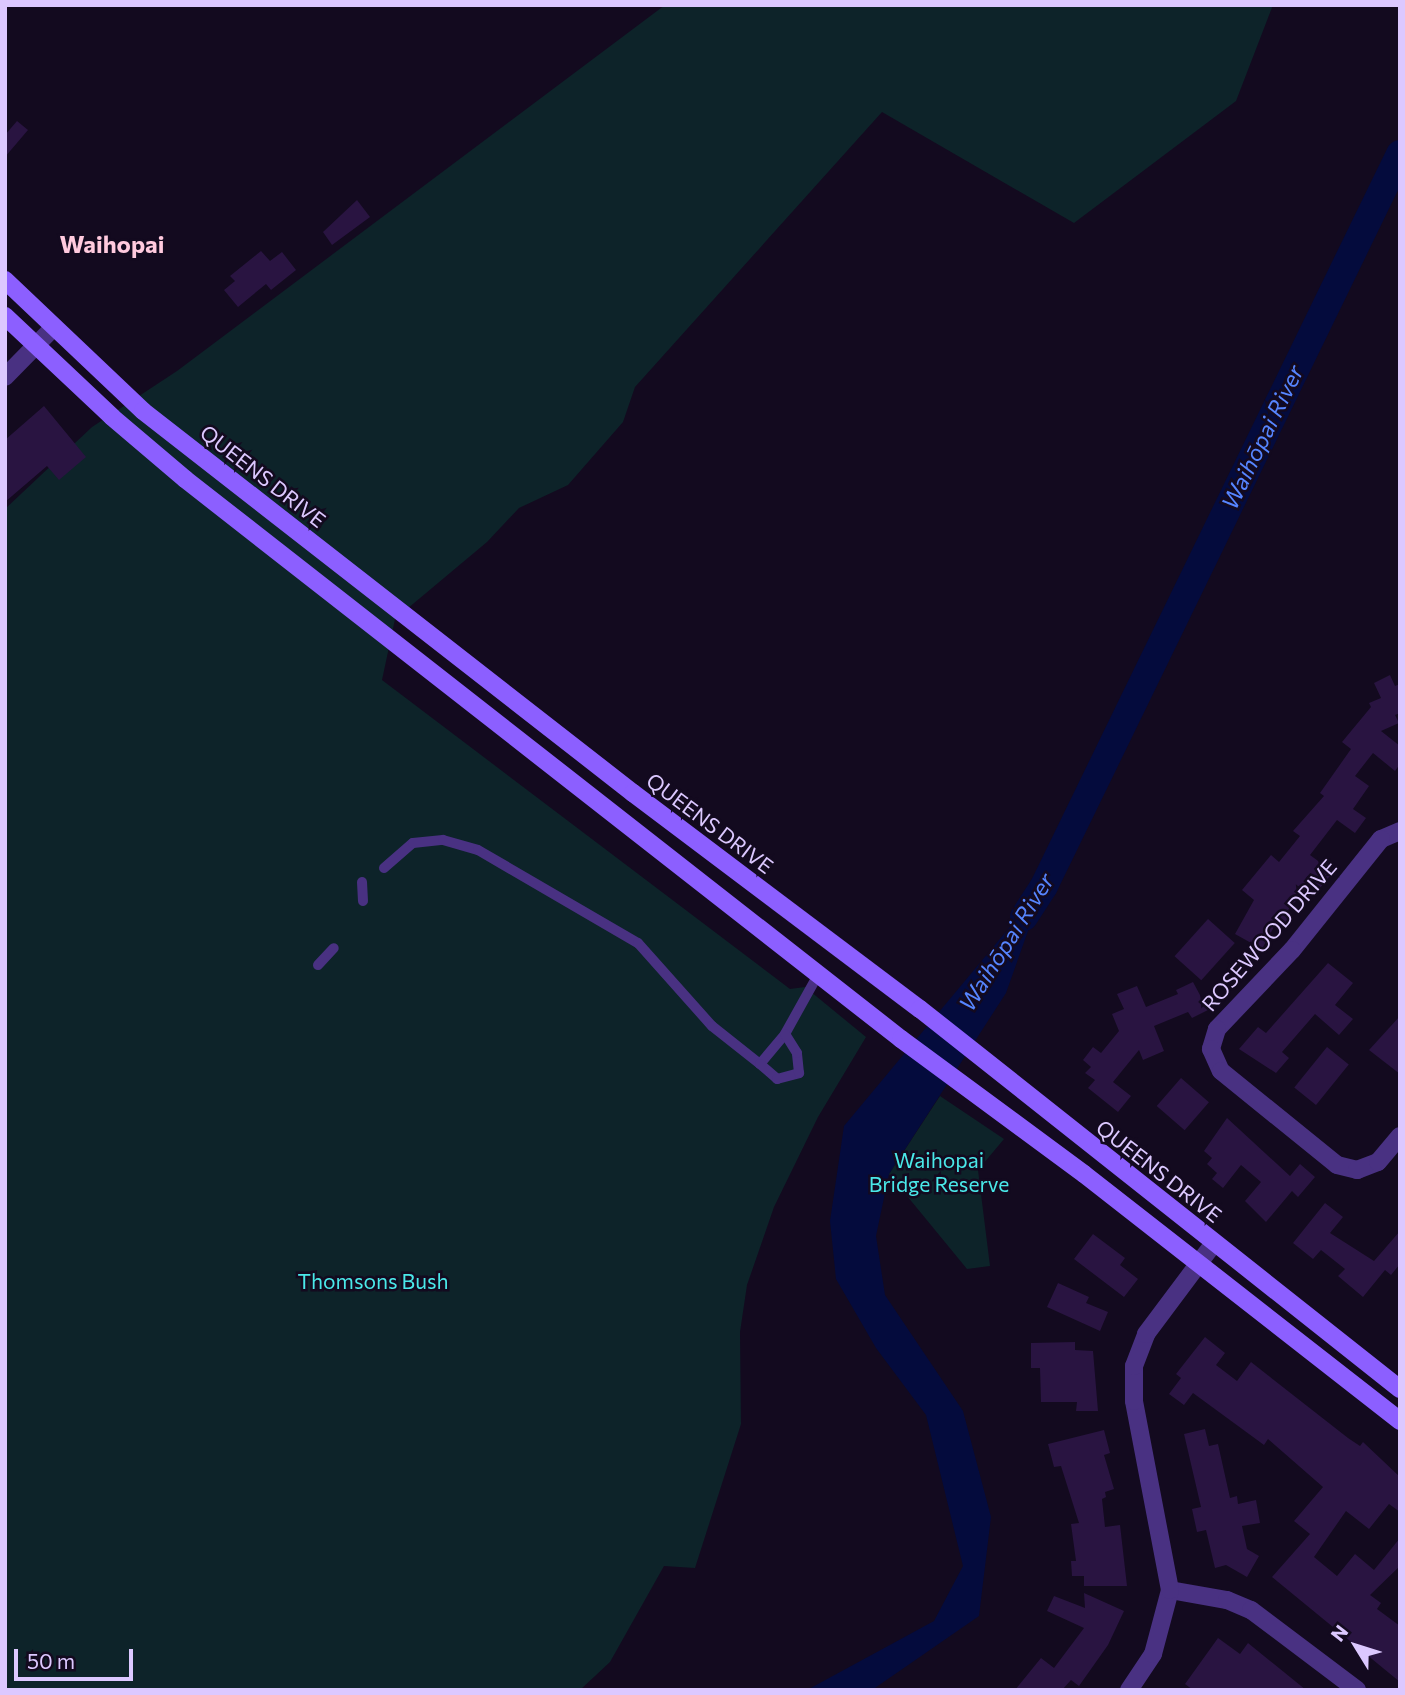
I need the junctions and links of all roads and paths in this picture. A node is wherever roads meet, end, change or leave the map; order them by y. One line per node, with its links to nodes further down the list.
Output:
1 (5, 280): 3 (main road, QUEENS DRIVE)
2 (5, 316): 4 (main road)
3 (54, 327): 4 (street); 6 (main road, QUEENS DRIVE)
4 (36, 345): 5 (street); 7 (main road)
5 (5, 377)
6 (633, 793): 7 (main road); 18 (main road, QUEENS DRIVE)
7 (616, 816): 14 (main road)
8 (1400, 831): 17 (street, ROSEWOOD DRIVE)
9 (384, 868): 16 (lane)
10 (362, 882): 11 (lane)
11 (363, 901)
12 (334, 948): 13 (lane)
13 (318, 965)
14 (819, 973): 15 (lane); 19 (main road)
15 (785, 1034): 16 (lane); 16 (lane)
16 (760, 1064)
17 (1400, 1136)
18 (1214, 1243): 19 (street); 20 (main road, QUEENS DRIVE)
19 (1198, 1263): 21 (main road); 22 (street)
20 (1400, 1389)
21 (1400, 1421)
22 (1170, 1590): 23 (street); 24 (street)
23 (1129, 1690)
24 (1357, 1690)

